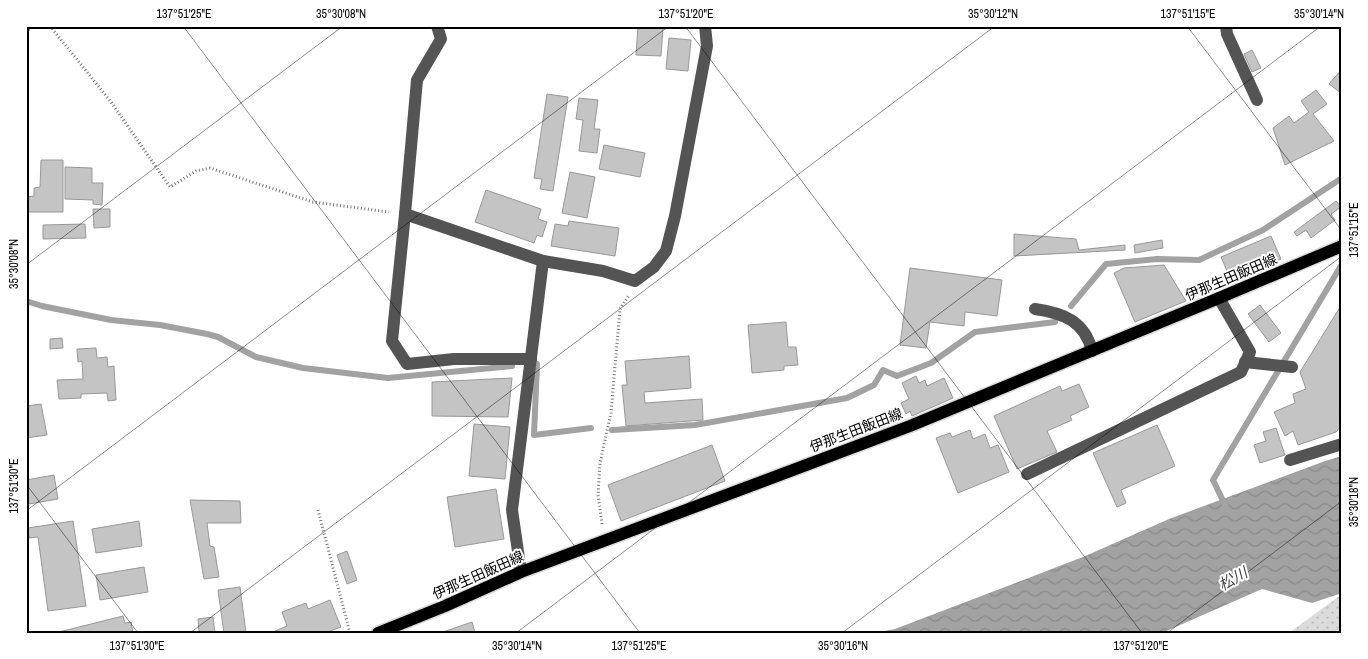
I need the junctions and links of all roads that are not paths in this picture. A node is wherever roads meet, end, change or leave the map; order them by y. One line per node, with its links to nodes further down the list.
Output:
1 (437, 26): 5 (street)
2 (706, 26): 7 (street)
3 (1226, 26): 4 (street)
4 (1257, 100)
5 (404, 214): 7 (street); 11 (street)
6 (1339, 247): 8 (main road, 伊那生田飯田線)
7 (543, 261): 11 (street)
8 (1219, 298): 10 (main road, 伊那生田飯田線); 12 (street)
9 (1035, 310): 10 (street)
10 (1092, 351): 17 (main road, 伊那生田飯田線)
11 (531, 358): 17 (street)
12 (1246, 362): 13 (street); 16 (street)
13 (1292, 367)
14 (1342, 444): 15 (street)
15 (1290, 460)
16 (1027, 474)
17 (521, 572): 18 (main road, 伊那生田飯田線)
18 (378, 633)

